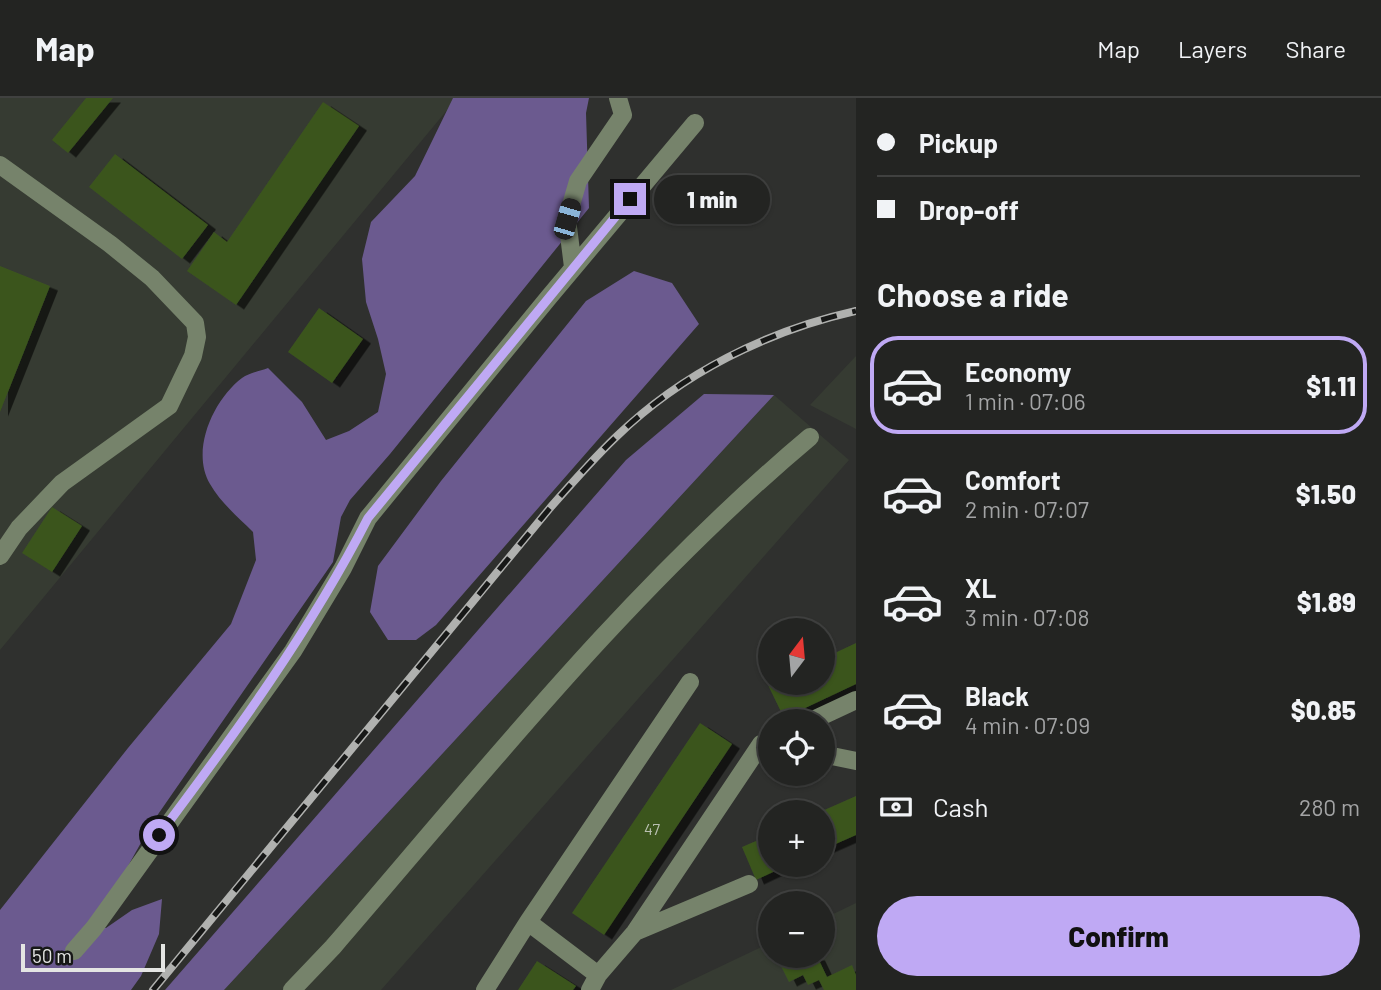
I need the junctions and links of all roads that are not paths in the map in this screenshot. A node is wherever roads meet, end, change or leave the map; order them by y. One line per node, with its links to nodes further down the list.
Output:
1 (618, 98): 4 (street)
2 (695, 123): 4 (street)
3 (0, 164): 6 (street)
4 (573, 267): 16 (street)
5 (810, 437): 18 (street)
6 (0, 556)
7 (690, 682): 14 (street)
8 (856, 700): 9 (street)
9 (835, 710)
10 (758, 755): 15 (street)
11 (835, 757): 12 (street)
12 (856, 761)
13 (749, 884): 15 (street)
14 (528, 922): 17 (street); 19 (street)
15 (635, 932): 17 (street)
16 (74, 951)
17 (594, 983)
18 (292, 990)
19 (485, 990)

